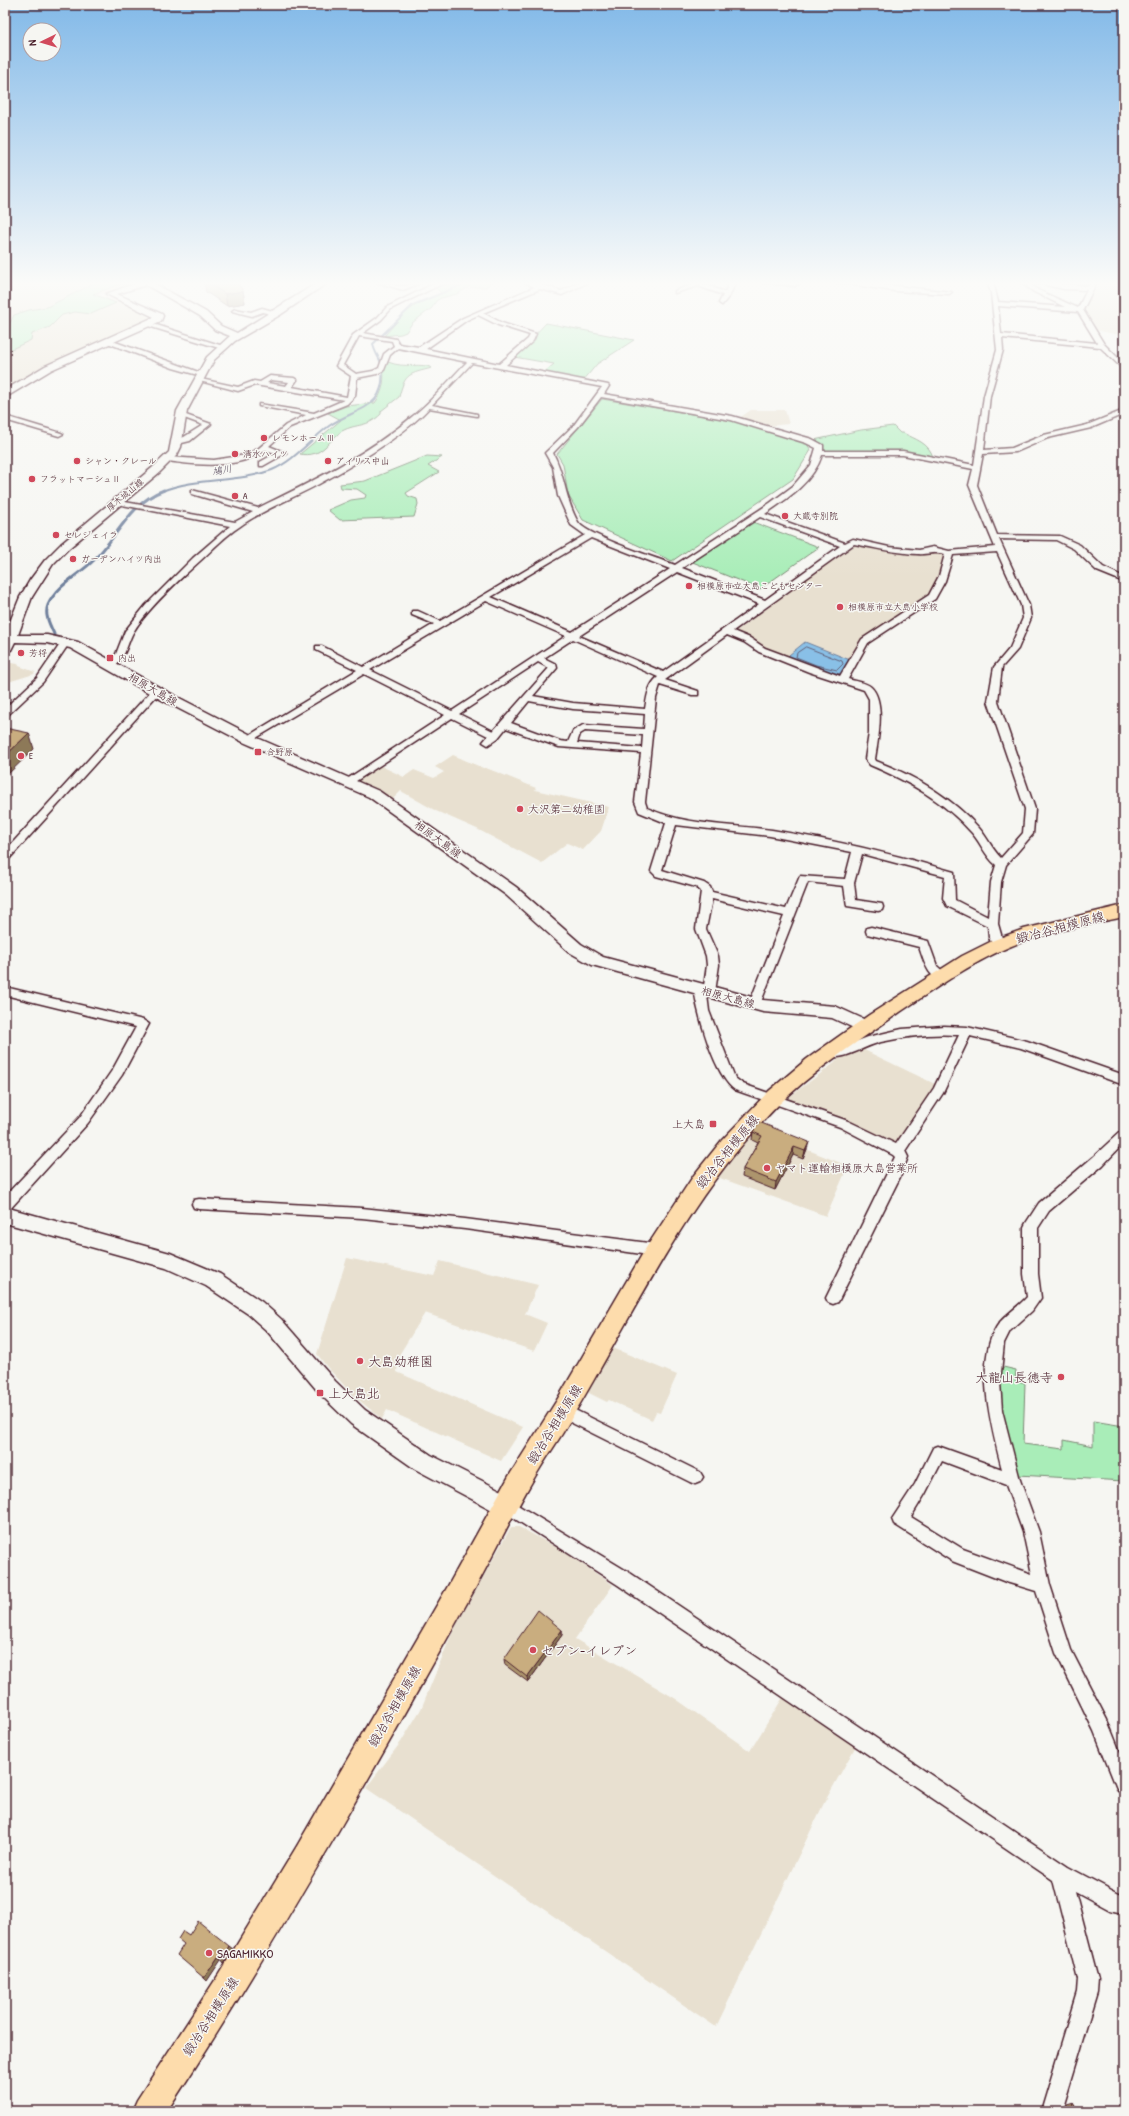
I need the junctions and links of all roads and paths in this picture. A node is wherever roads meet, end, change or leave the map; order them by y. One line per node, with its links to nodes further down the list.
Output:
1 (29, 380): 8 (street)
2 (197, 380): 15 (street, 厚木城山線)
3 (210, 380): 10 (street)
4 (354, 380): 10 (street)
5 (453, 380): 12 (street)
6 (571, 380): 9 (street)
7 (992, 380): 21 (street)
8 (5, 394)
9 (600, 395): 22 (street); 31 (street)
10 (349, 399): 16 (street)
11 (261, 405): 16 (street)
12 (427, 406): 14 (street); 28 (street)
13 (1124, 412): 21 (street)
14 (476, 414)
15 (181, 415): 19 (street, 厚木城山線); 19 (street)
16 (315, 415): 20 (street)
17 (5, 418): 18 (street)
18 (59, 434)
19 (177, 443): 23 (street, 厚木城山線)
20 (264, 448): 23 (street); 24 (street)
21 (980, 452): 25 (street)
22 (820, 453): 25 (street); 29 (street)
23 (168, 459): 27 (street, 厚木城山線)
24 (263, 464)
25 (976, 468): 32 (street)
26 (195, 492): 28 (street)
27 (117, 502): 30 (street); 44 (street, 厚木城山線)
28 (259, 511): 30 (street)
29 (758, 514): 33 (street); 36 (street)
30 (236, 525): 48 (street)
31 (590, 535): 36 (street); 38 (street)
32 (994, 537): 34 (street); 37 (street)
33 (847, 546): 35 (street); 39 (street)
34 (999, 549): 35 (street); 67 (street)
35 (949, 553): 51 (street)
36 (676, 568): 39 (street); 43 (street)
37 (1124, 580)
38 (486, 598): 41 (street); 43 (street)
39 (766, 604): 42 (street)
40 (415, 613): 41 (street)
41 (440, 624): 49 (street)
42 (728, 632): 50 (street); 51 (street)
43 (572, 635): 47 (street); 50 (street)
44 (7, 642): 45 (street, 相原大島線)
45 (66, 642): 48 (street, 相原大島線); 56 (street)
46 (319, 648): 49 (street)
47 (537, 658): 54 (street); 57 (street)
48 (109, 664): 52 (street, 相原大島線)
49 (364, 670): 57 (street); 60 (street)
50 (661, 678): 53 (street); 55 (street)
51 (843, 679): 67 (street)
52 (156, 691): 60 (street, 相原大島線); 66 (street)
53 (694, 694)
54 (526, 698): 55 (street); 58 (street)
55 (649, 712): 59 (street)
56 (5, 713)
57 (453, 714): 58 (street); 63 (street)
58 (506, 725): 61 (street)
59 (648, 732): 61 (street); 62 (street)
60 (248, 739): 63 (street, 相原大島線)
61 (572, 746): 62 (street)
62 (646, 750): 64 (street)
63 (347, 783): 77 (street, 相原大島線)
64 (672, 820): 65 (street); 69 (street)
65 (858, 850): 68 (street); 73 (street)
66 (5, 857)
67 (1001, 864): 73 (street)
68 (849, 883): 70 (street); 72 (street)
69 (707, 894): 72 (street); 77 (street)
70 (878, 907)
71 (1124, 911): 75 (main road, 鍛冶谷相模原線)
72 (790, 914): 79 (street)
73 (993, 924): 75 (street)
74 (871, 931): 76 (street)
75 (998, 945): 76 (main road, 鍛冶谷相模原線)
76 (942, 976): 80 (main road, 鍛冶谷相模原線)
77 (704, 990): 79 (street, 相原大島線); 84 (street)
78 (5, 991): 88 (street)
79 (756, 1004): 80 (street, 相原大島線)
80 (864, 1026): 82 (main road, 鍛冶谷相模原線)
81 (967, 1031): 82 (street); 83 (street); 86 (street)
82 (830, 1053): 84 (main road, 鍛冶谷相模原線)
83 (1124, 1080)
84 (773, 1099): 86 (street); 90 (main road, 鍛冶谷相模原線)
85 (1124, 1135): 94 (street)
86 (898, 1150): 91 (street)
87 (199, 1204): 90 (street)
88 (5, 1205)
89 (5, 1215): 95 (street)
90 (656, 1250): 92 (main road, 鍛冶谷相模原線)
91 (833, 1298)
92 (563, 1411): 93 (street); 95 (main road, 鍛冶谷相模原線)
93 (695, 1477)
94 (1012, 1480): 96 (street); 96 (street)
95 (506, 1505): 98 (street); 100 (main road, 鍛冶谷相模原線)
96 (1042, 1585): 97 (street)
97 (1124, 1785)
98 (1060, 1874): 99 (street); 101 (street)
99 (1124, 1904)
100 (148, 2111)
101 (1051, 2111)

